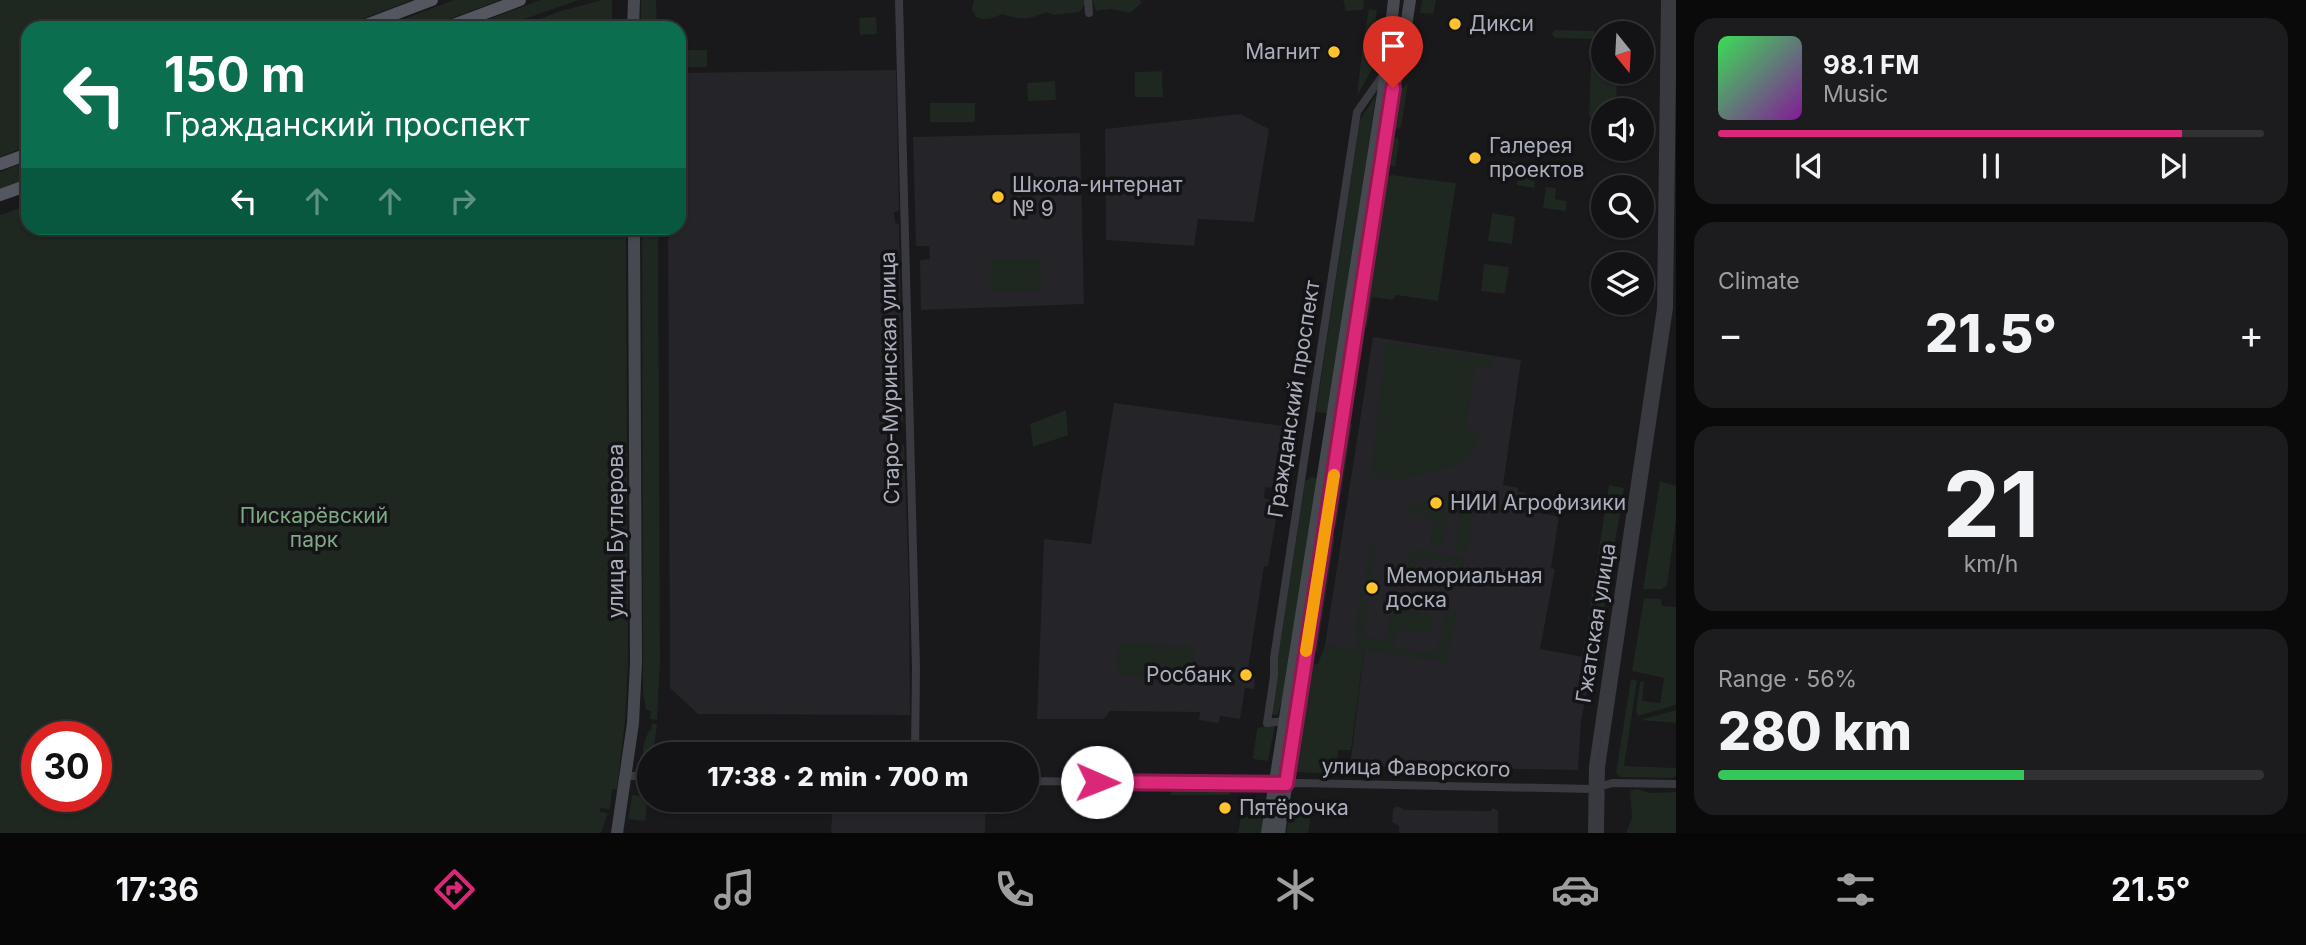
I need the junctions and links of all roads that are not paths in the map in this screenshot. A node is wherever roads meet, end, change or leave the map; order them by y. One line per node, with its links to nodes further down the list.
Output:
1 (432, 0): 11 (main road)
2 (520, 0): 12 (main road)
3 (899, 0): 22 (street, Старо-Муринская улица)
4 (1088, 0): 10 (street)
5 (1394, 0): 14 (main road, Гражданский проспект)
6 (1410, 0): 26 (main road, Гражданский проспект)
7 (1665, 0): 20 (street, Гжатская улица)
8 (1673, 0): 20 (street, Гжатская улица)
9 (633, 1): 13 (main road)
10 (1089, 13)
11 (376, 21)
12 (464, 21)
13 (633, 21)
14 (1385, 72): 21 (main road, Гражданский проспект); 21 (street, Гражданский проспект)
15 (21, 156): 16 (main road)
16 (0, 164)
17 (21, 188): 18 (main road)
18 (0, 195)
19 (634, 235): 23 (main road, улица Бутлерова)
20 (1669, 308): 28 (street, Гжатская улица)
21 (1284, 721): 26 (main road, Гражданский проспект)
22 (915, 742)
23 (627, 776): 24 (street); 29 (main road, улица Бутлерова)
24 (637, 776)
25 (1039, 781): 26 (street, улица Фаворского)
26 (1281, 784): 28 (street, улица Фаворского); 30 (main road, Гражданский проспект); 31 (main road, Гражданский проспект)
27 (1676, 784): 28 (street, улица Фаворского)
28 (1596, 789): 32 (street, Гжатская улица); 33 (street, Гжатская улица)
29 (617, 833)
30 (1267, 833)
31 (1279, 833)
32 (1592, 833)
33 (1600, 833)

